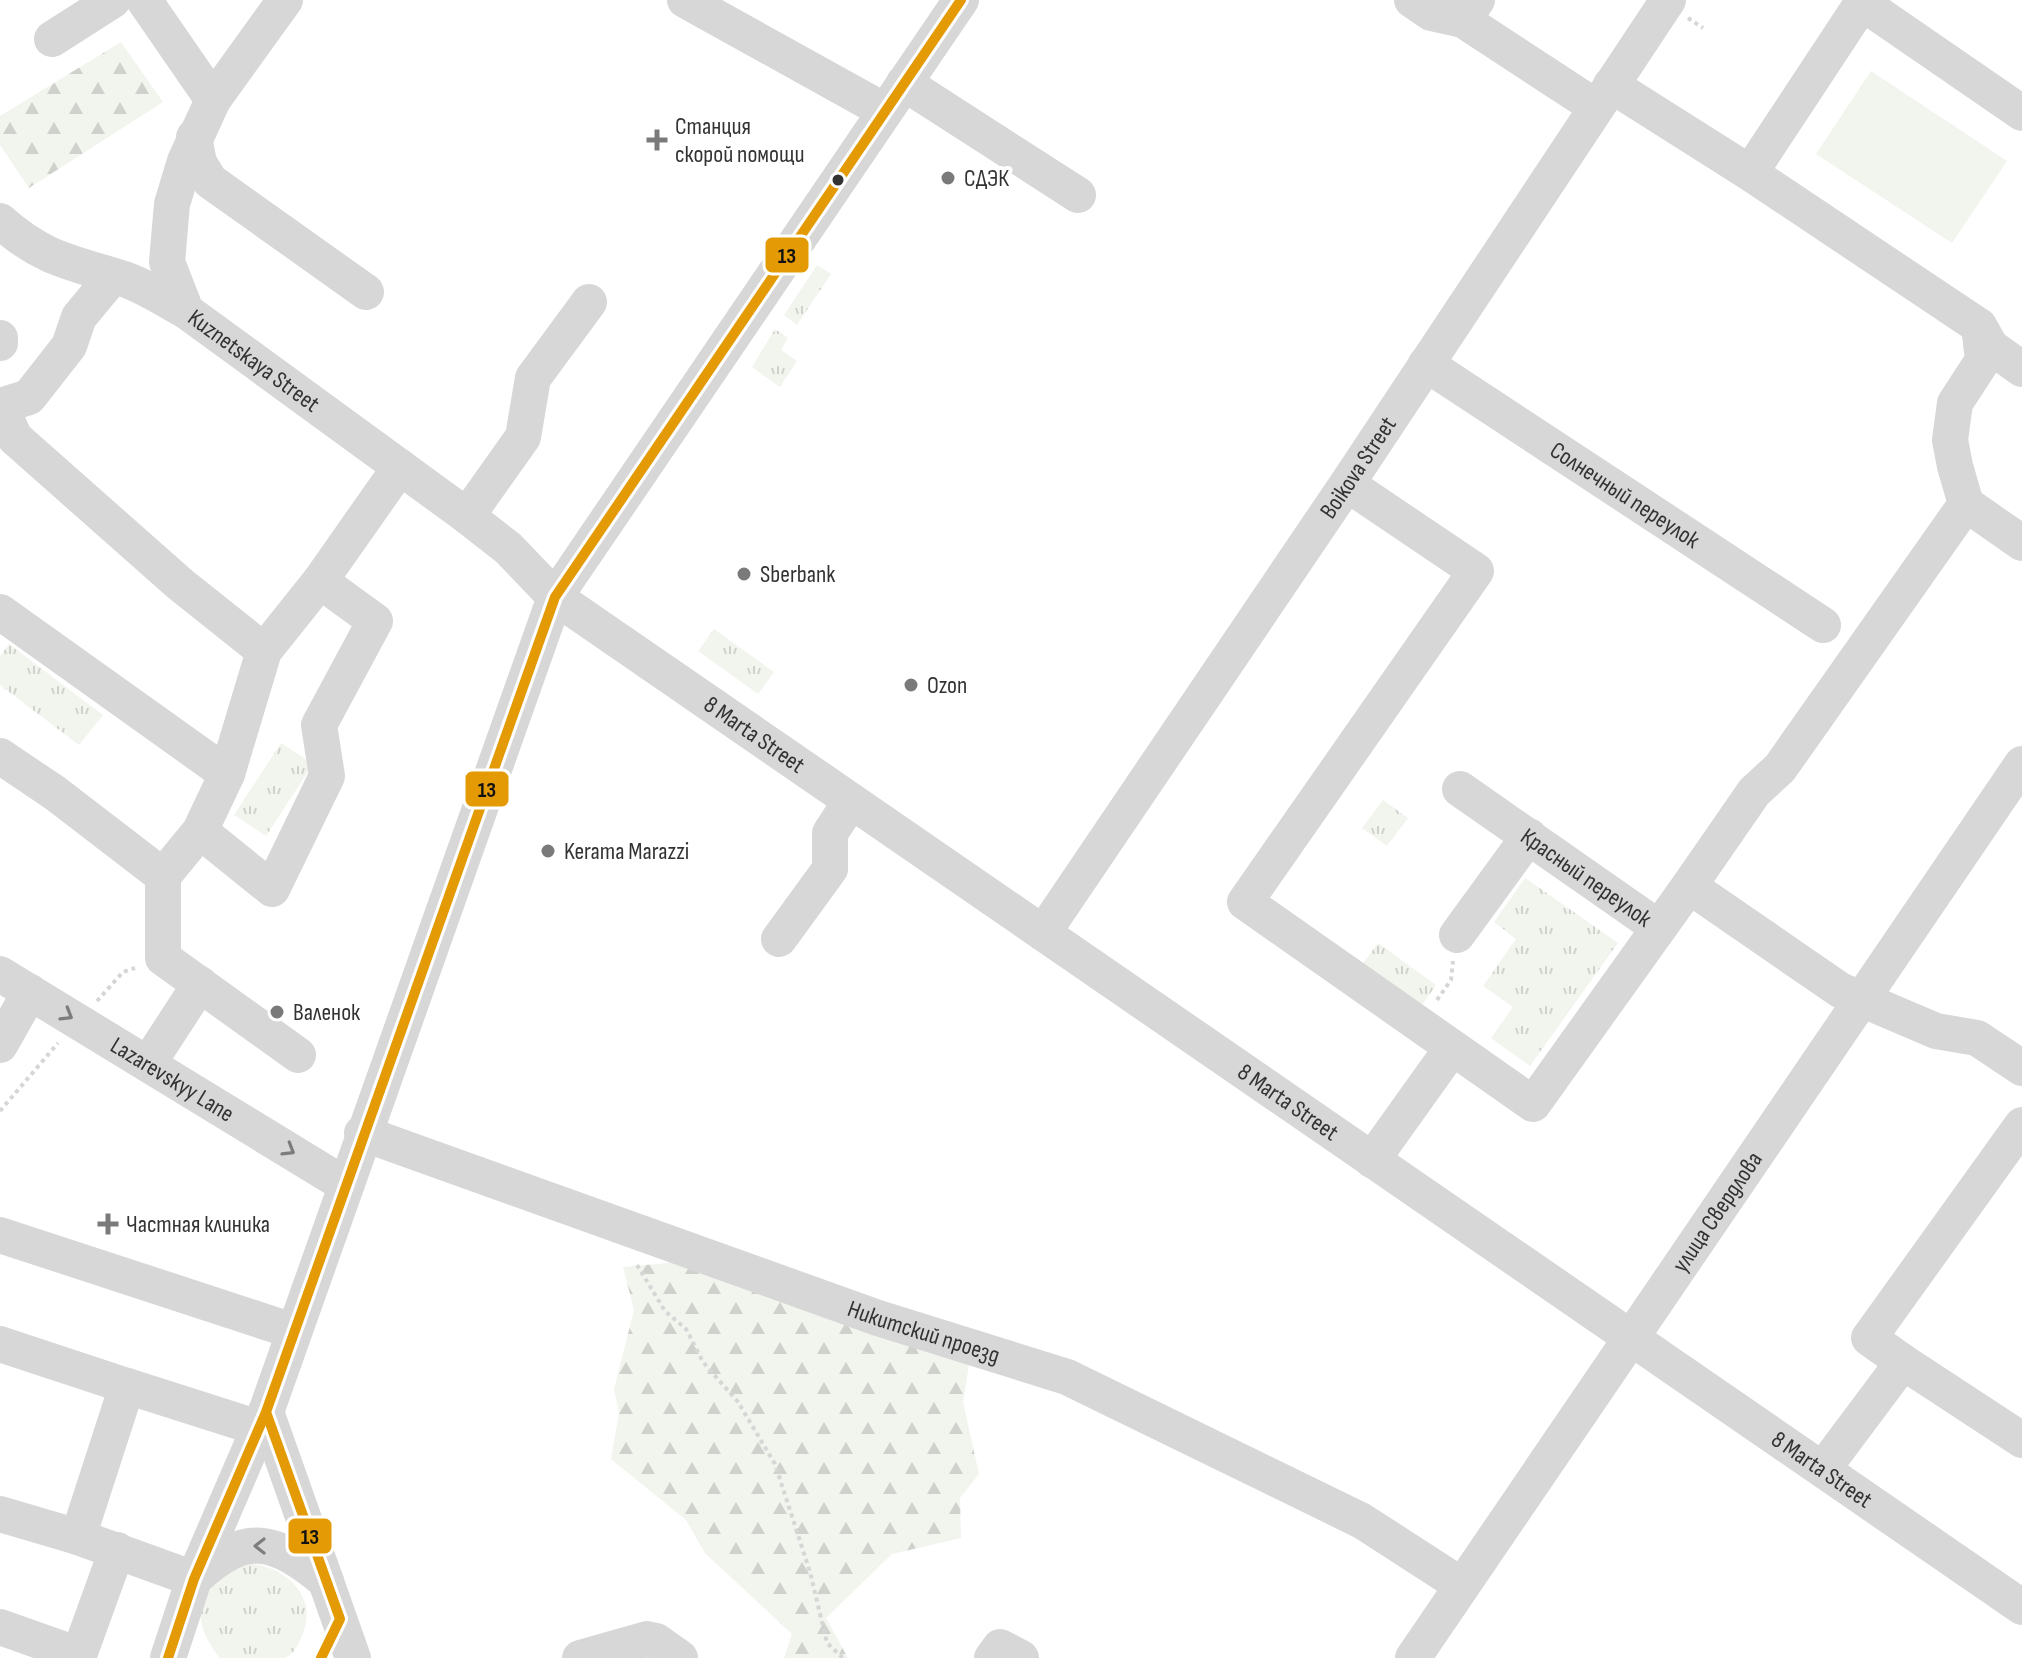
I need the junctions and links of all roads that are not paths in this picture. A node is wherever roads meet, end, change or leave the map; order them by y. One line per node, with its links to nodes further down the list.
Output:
1 (113, 0): 10 (street)
2 (144, 0): 13 (street)
3 (285, 0): 13 (street, Kuznetskaya Street)
4 (685, 0): 12 (street)
5 (961, 0): 12 (street)
6 (1412, 0): 8 (street)
7 (1863, 2): 14 (street); 16 (street)
8 (1470, 10): 11 (street)
9 (1681, 11): 11 (street, Boikova Street)
10 (52, 39)
11 (1604, 96): 16 (street); 24 (street, Boikova Street)
12 (894, 97): 17 (street); 33 (street)
13 (213, 100): 15 (street, Kuznetskaya Street)
14 (2022, 113)
15 (194, 137): 20 (street); 22 (street, Kuznetskaya Street)
16 (1750, 173): 23 (street)
17 (1078, 195)
18 (0, 221): 19 (street)
19 (113, 276): 22 (street); 26 (street)
20 (366, 292)
21 (589, 302): 30 (street)
22 (186, 311): 27 (street, Kuznetskaya Street)
23 (1979, 326): 25 (street); 29 (street)
24 (1426, 364): 28 (street, Boikova Street); 35 (street, Солнечный переулок)
25 (2022, 369)
26 (0, 406): 36 (street)
27 (400, 467): 30 (street, Kuznetskaya Street); 32 (street)
28 (1347, 484): 47 (street, Boikova Street); 55 (street)
29 (1966, 504): 31 (street); 45 (street, Красный переулок)
30 (467, 516): 33 (street, Kuznetskaya Street)
31 (2022, 543)
32 (320, 581): 36 (street); 42 (street)
33 (555, 597): 41 (street, 8 Marta Street); 61 (street)
34 (0, 612): 39 (street)
35 (1823, 625)
36 (264, 651): 39 (street)
37 (0, 756): 44 (street)
38 (2022, 764): 52 (street, улица Свердлова)
39 (227, 774): 42 (street)
40 (1460, 789): 43 (street, Красный переулок)
41 (851, 801): 47 (street, 8 Marta Street); 49 (street)
42 (200, 831): 44 (street)
43 (1529, 836): 46 (street, Красный переулок); 48 (street)
44 (163, 876): 51 (street)
45 (1689, 886): 46 (street, Красный переулок); 52 (street)
46 (1659, 928): 55 (street)
47 (1043, 933): 62 (street, 8 Marta Street)
48 (1457, 935)
49 (779, 939)
50 (15, 983): 54 (street); 57 (street, Lazarevskyy Lane, one-way to 57)
51 (200, 984): 56 (street); 57 (street)
52 (1861, 1001): 53 (street); 66 (street, улица Свердлова)
53 (1936, 1031): 58 (street); 59 (street)
54 (0, 1045)
55 (1452, 1048): 62 (street)
56 (298, 1055)
57 (148, 1064): 63 (street, Lazarevskyy Lane, one-way to 63)
58 (2022, 1068)
59 (2022, 1090)
60 (2022, 1125): 68 (street)
61 (362, 1133): 63 (street); 78 (street, Никитский проезд)
62 (1372, 1160): 66 (street, 8 Marta Street)
63 (344, 1184): 65 (street)
64 (0, 1235): 65 (street)
65 (293, 1331): 70 (street)
66 (1630, 1338): 72 (street, 8 Marta Street); 78 (street, улица Свердлова)
67 (0, 1344): 69 (street)
68 (1903, 1362): 71 (street); 72 (street)
69 (127, 1386): 70 (street); 74 (street)
70 (262, 1420): 76 (street); 77 (street)
71 (2022, 1440)
72 (1823, 1469): 79 (street, 8 Marta Street)
73 (0, 1514): 74 (street)
74 (78, 1537): 75 (street)
75 (117, 1550): 76 (street); 84 (street)
76 (194, 1579): 77 (street, one-way to 76); 82 (street)
77 (326, 1581): 80 (street)
78 (1461, 1585): 83 (street, улица Свердлова)
79 (2022, 1607)
80 (340, 1619): 85 (street); 86 (street)
81 (15, 1640): 84 (street)
82 (177, 1649)
83 (1426, 1653)
84 (84, 1656)
85 (321, 1658)
86 (353, 1658)
87 (580, 1658): 88 (street)
88 (680, 1658)
89 (992, 1658): 90 (street)
90 (1021, 1658)

